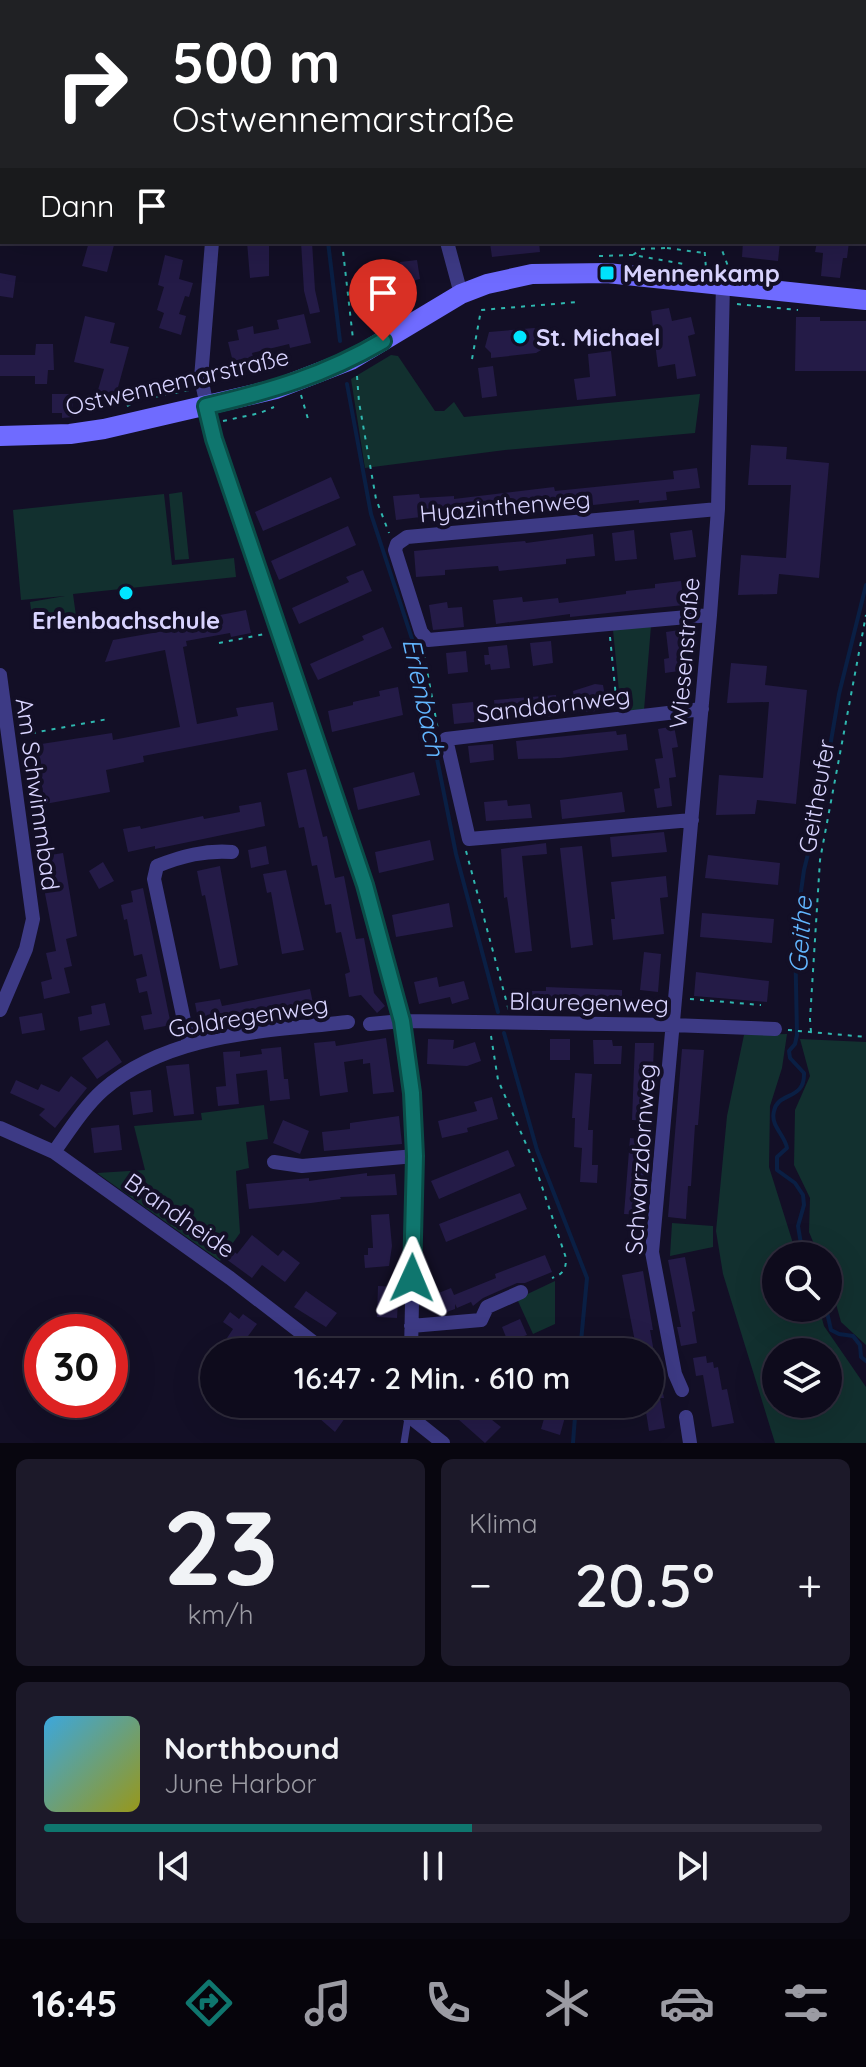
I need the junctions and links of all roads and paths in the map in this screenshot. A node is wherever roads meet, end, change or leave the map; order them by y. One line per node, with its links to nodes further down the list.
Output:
1 (212, 244): 18 (street)
2 (342, 244): 15 (path)
3 (448, 244): 12 (street)
4 (669, 244): 7 (path)
5 (704, 244): 8 (path)
6 (719, 244): 11 (path)
7 (666, 248): 8 (path); 9 (path)
8 (705, 253): 10 (path)
9 (691, 265)
10 (706, 267)
11 (726, 277): 12 (street, Ostwennemarstraße); 13 (street, Ostwennemarstraße); 21 (street, Wiesenstraße)
12 (461, 294): 15 (street, Ostwennemarstraße)
13 (866, 300)
14 (578, 302): 16 (path)
15 (358, 356): 18 (street, Ostwennemarstraße); 22 (path)
16 (472, 359)
17 (301, 394): 19 (path)
18 (206, 406): 20 (street, Ostwennemarstraße); 26 (street)
19 (308, 419)
20 (0, 436)
21 (718, 509): 22 (street, Hyazinthenweg); 23 (street, Wiesenstraße)
22 (397, 544): 27 (street, Hyazinthenweg)
23 (710, 615): 25 (street); 30 (street, Wiesenstraße)
24 (866, 615): 49 (path, Geitheufer)
25 (609, 624): 27 (street); 31 (path)
26 (280, 631): 28 (path); 42 (street)
27 (424, 637): 34 (path)
28 (219, 643)
29 (0, 675): 33 (street, Am Schwimmbad)
30 (702, 709): 31 (street, Sanddornweg); 36 (street, Wiesenstraße)
31 (619, 718): 34 (street, Sanddornweg)
32 (108, 719): 33 (path)
33 (9, 737): 35 (street, Am Schwimmbad)
34 (446, 739): 37 (street, Sanddornweg)
35 (6, 761): 41 (street, Am Schwimmbad)
36 (692, 820): 37 (street); 39 (street, Wiesenstraße)
37 (469, 839): 45 (path)
38 (232, 852): 51 (street)
39 (677, 998): 40 (path); 47 (street, Wiesenstraße)
40 (761, 1005)
41 (0, 1010)
42 (402, 1021): 44 (street, Blauregenweg); 46 (street); 54 (street)
43 (348, 1022): 51 (street, Goldregenweg)
44 (490, 1023): 45 (street, Blauregenweg); 56 (path)
45 (512, 1023): 47 (street, Blauregenweg)
46 (370, 1024)
47 (672, 1025): 48 (street, Blauregenweg); 61 (street, Schwarzdornweg)
48 (781, 1029): 49 (path)
49 (811, 1032): 50 (path)
50 (866, 1037)
51 (189, 1044): 53 (street, Goldregenweg)
52 (0, 1128): 53 (street, Brandheide)
53 (54, 1152): 59 (street, Brandheide)
54 (415, 1156): 55 (street); 58 (street)
55 (274, 1162)
56 (552, 1278)
57 (521, 1292): 58 (street)
58 (411, 1326): 60 (street)
59 (308, 1338)
60 (411, 1338)
61 (682, 1390)
62 (686, 1417): 67 (street)
63 (408, 1418): 65 (lane)
64 (417, 1418): 66 (street)
65 (404, 1443)
66 (443, 1443)
67 (690, 1443)

